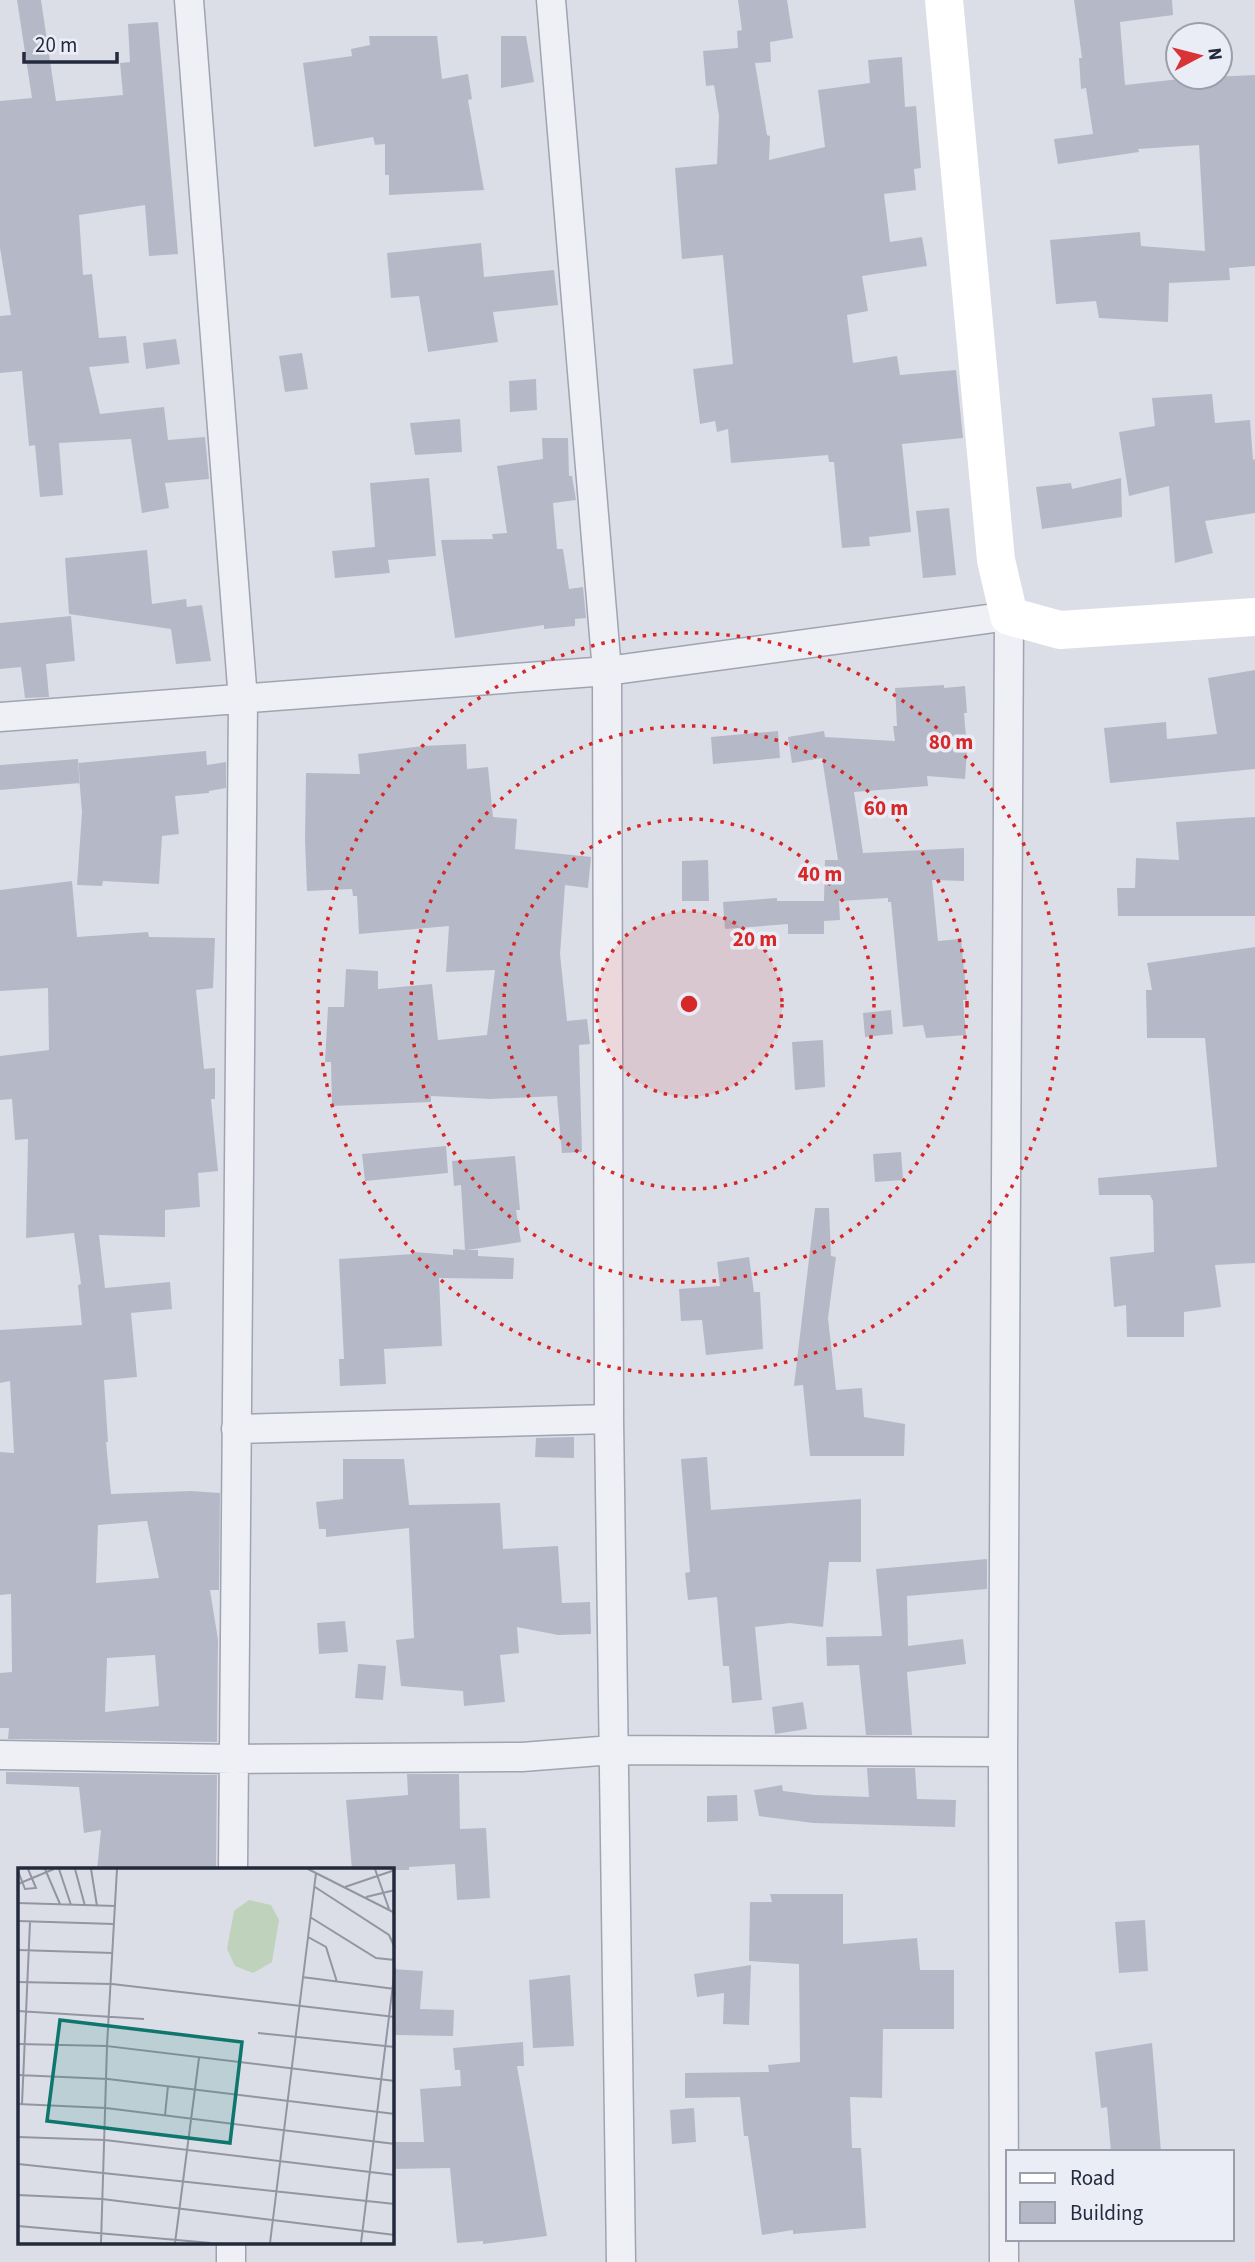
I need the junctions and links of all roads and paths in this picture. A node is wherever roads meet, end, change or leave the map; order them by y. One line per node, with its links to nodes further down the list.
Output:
1 (189, 0): 7 (street)
2 (551, 0): 6 (street)
3 (944, 0): 4 (street)
4 (1009, 616): 5 (street); 6 (street); 12 (street)
5 (1255, 617)
6 (607, 671): 7 (street); 9 (street)
7 (243, 700): 8 (street); 10 (street)
8 (0, 717)
9 (609, 1419): 10 (street); 11 (street)
10 (236, 1429): 14 (street)
11 (613, 1750): 12 (street); 14 (street); 18 (street)
12 (1003, 1752): 19 (street)
13 (0, 1755): 14 (street)
14 (233, 1759): 15 (street)
15 (233, 1868)
16 (231, 2244): 17 (street)
17 (231, 2262)
18 (621, 2262)
19 (1004, 2262)

